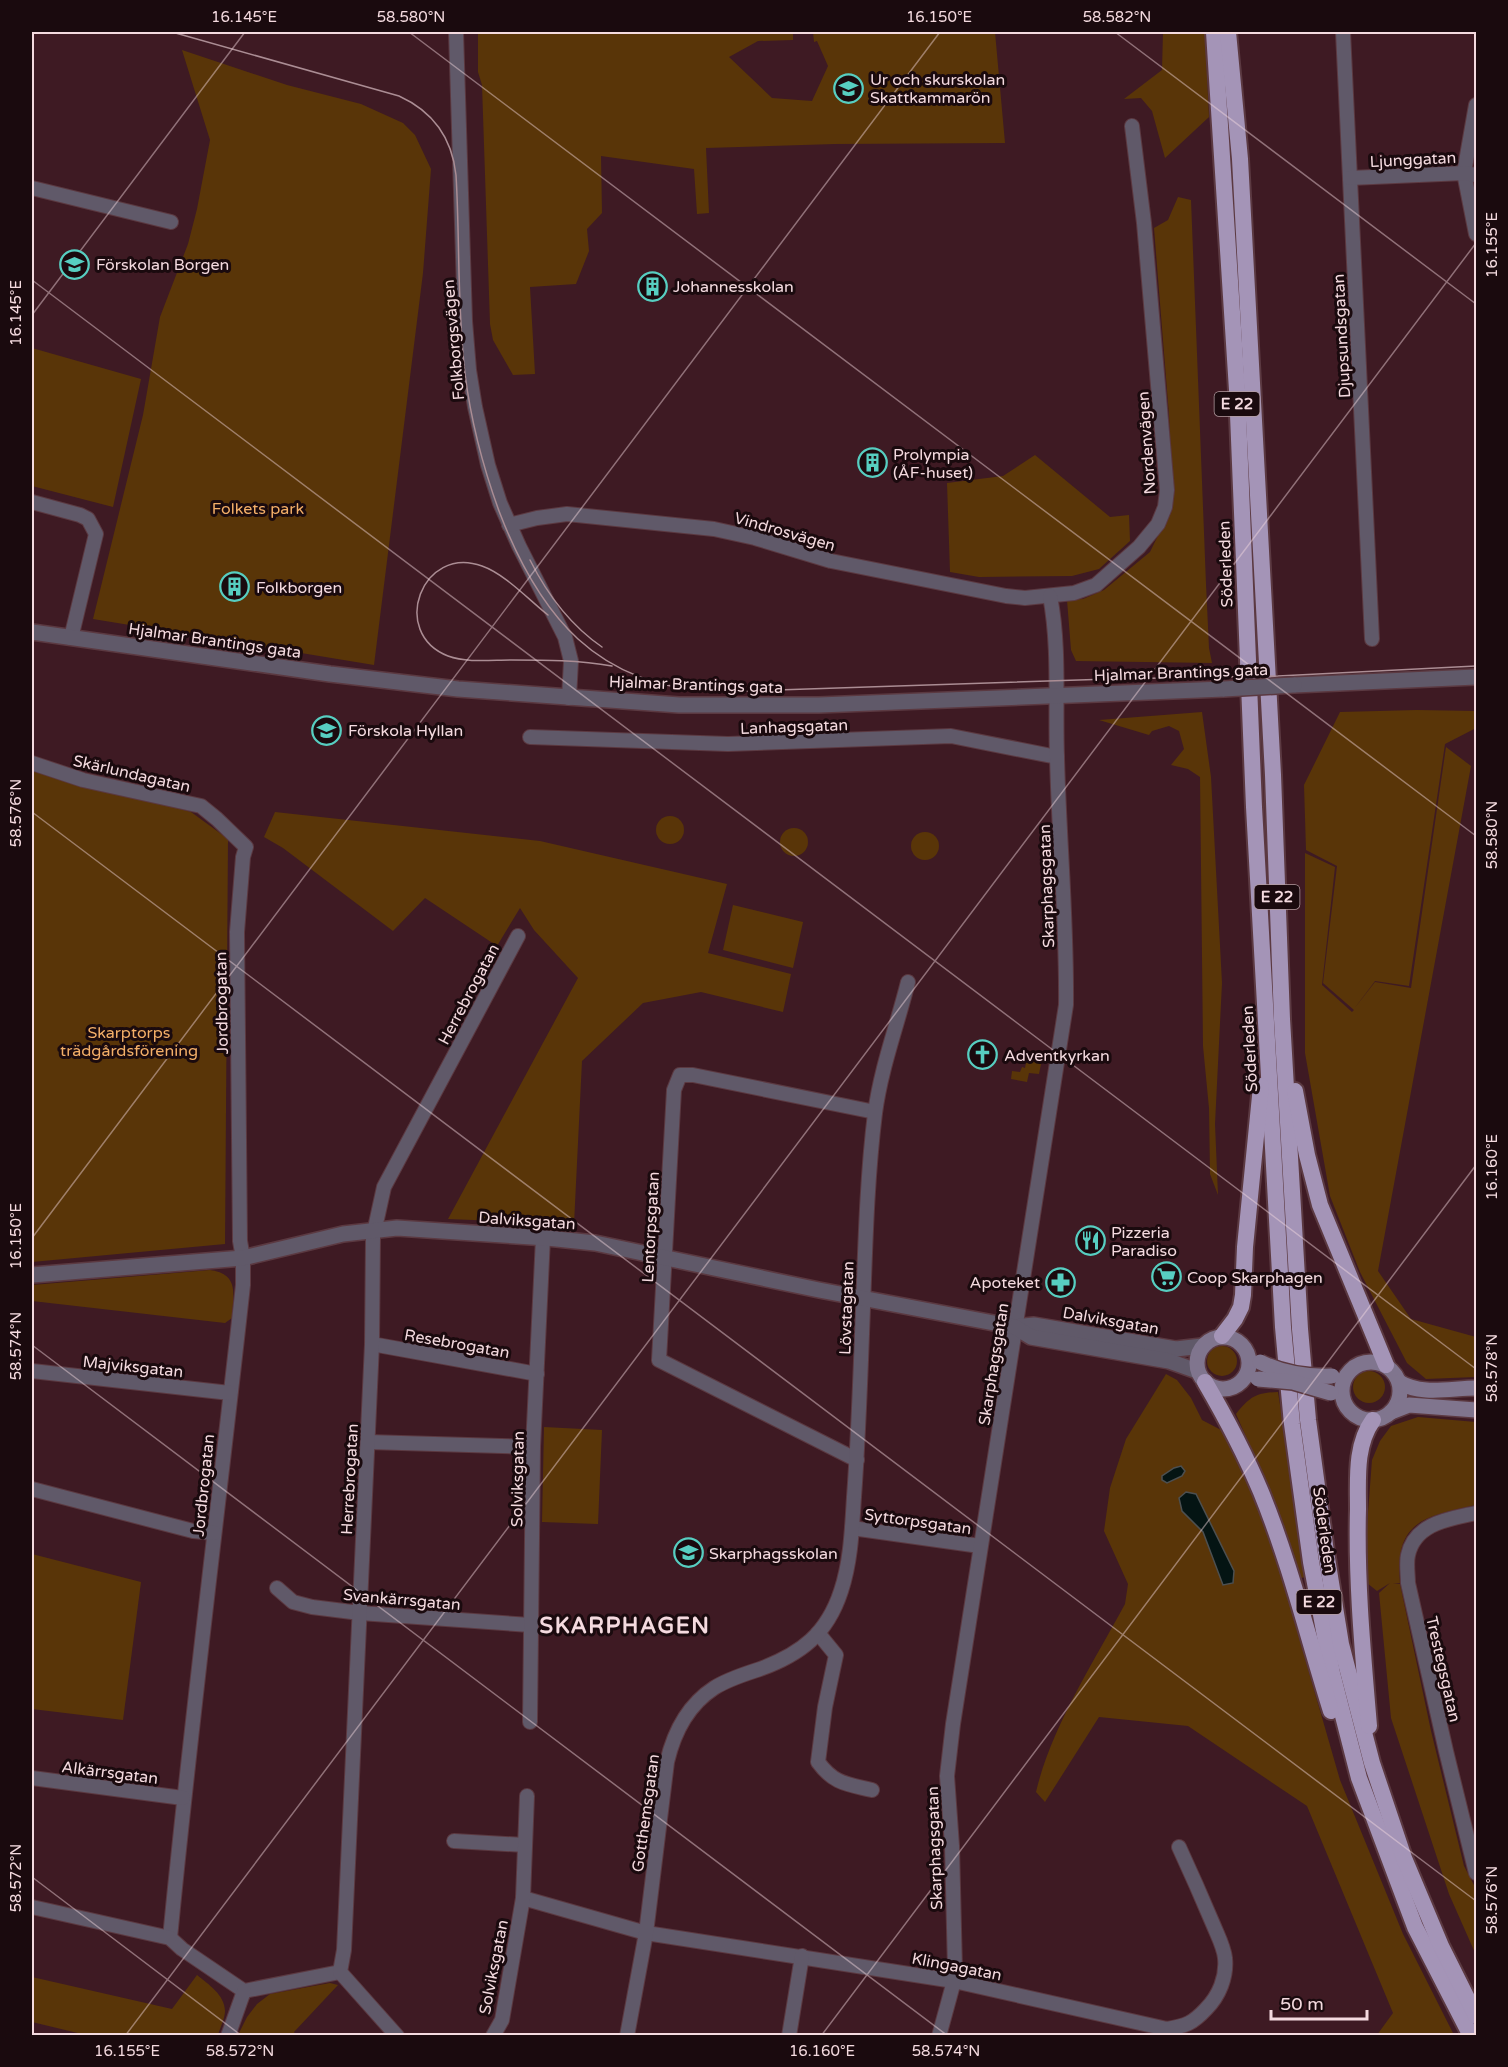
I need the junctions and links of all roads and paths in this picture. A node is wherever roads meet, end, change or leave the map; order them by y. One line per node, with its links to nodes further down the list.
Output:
1 (456, 32): 13 (street, Folkborgsvägen)
2 (1214, 32): 28 (highway, Söderleden / E 22)
3 (1228, 32): 27 (highway, Söderleden / E 22)
4 (1343, 32): 8 (street, Djupsundsgatan)
5 (1476, 105): 7 (street)
6 (1132, 126): 14 (street, Nordenvägen)
7 (1470, 174): 8 (street, Ljunggatan); 11 (street)
8 (1350, 178): 17 (street, Djupsundsgatan)
9 (32, 188): 10 (street)
10 (171, 222)
11 (1476, 234)
12 (32, 502): 16 (street)
13 (509, 525): 14 (street, Vindrosvägen); 20 (street, Folkborgsvägen)
14 (1050, 596): 19 (street)
15 (32, 632): 16 (street, Hjalmar Brantings gata)
16 (71, 638): 20 (street, Hjalmar Brantings gata)
17 (1372, 639)
18 (1476, 677): 19 (street, Hjalmar Brantings gata, bridge)
19 (1056, 695): 20 (street, Hjalmar Brantings gata); 22 (street, Skarphagsgatan)
20 (570, 698)
21 (530, 737): 22 (street, Lanhagsgatan)
22 (1057, 757): 36 (street, Skarphagsgatan)
23 (32, 763): 24 (street, Skärlundagatan)
24 (246, 847): 33 (street, Jordbrogatan)
25 (518, 936): 30 (street, Herrebrogatan)
26 (908, 981): 29 (street, Lövstagatan)
27 (1282, 1019): 41 (highway); 68 (highway, Söderleden / E 22)
28 (1266, 1032): 37 (highway); 70 (highway, Söderleden / E 22)
29 (875, 1112): 32 (street, Lentorpsgatan); 35 (street, Lövstagatan)
30 (373, 1230): 31 (street, Dalviksgatan); 33 (street, Dalviksgatan); 38 (street, Herrebrogatan)
31 (543, 1238): 32 (street, Dalviksgatan); 44 (street, Solviksgatan)
32 (664, 1257): 35 (street, Dalviksgatan); 56 (street, Lentorpsgatan)
33 (243, 1258): 34 (street, Dalviksgatan); 49 (street, Jordbrogatan)
34 (32, 1275)
35 (863, 1298): 36 (street, Dalviksgatan); 56 (street, Lövstagatan)
36 (1015, 1327): 39 (street, Dalviksgatan); 45 (street, Dalviksgatan); 61 (street, Skarphagsgatan)
37 (1222, 1336): 39 (main road); 40 (main road)
38 (372, 1344): 44 (street, Resebrogatan); 54 (street, Herrebrogatan)
39 (1202, 1346): 45 (main road)
40 (1247, 1350): 42 (main road, bridge); 46 (main road)
41 (1386, 1365): 42 (main road); 47 (main road)
42 (1350, 1369): 50 (main road)
43 (32, 1371): 49 (street, Majviksgatan)
44 (537, 1374): 55 (street, Solviksgatan)
45 (1201, 1376): 46 (main road); 70 (highway)
46 (1242, 1382): 50 (main road, bridge)
47 (1399, 1382): 48 (main road); 52 (main road)
48 (1476, 1388)
49 (230, 1394): 60 (street, Jordbrogatan)
50 (1345, 1405): 53 (main road)
51 (1476, 1410): 52 (main road)
52 (1391, 1412): 53 (main road)
53 (1373, 1420): 68 (highway)
54 (368, 1442): 55 (street); 63 (street, Herrebrogatan)
55 (533, 1447): 64 (street, Solviksgatan)
56 (857, 1460): 59 (street, Lövstagatan)
57 (32, 1489): 60 (street)
58 (1476, 1514): 77 (street, Trestegsgatan)
59 (852, 1528): 61 (street, Syttorpsgatan); 65 (street, Lövstagatan)
60 (214, 1533): 73 (street, Jordbrogatan)
61 (980, 1546): 84 (street, Skarphagsgatan)
62 (277, 1588): 63 (street, Svankärrsgatan)
63 (360, 1613): 64 (street, Svankärrsgatan); 83 (street, Herrebrogatan)
64 (530, 1625): 67 (street, Solviksgatan)
65 (818, 1633): 66 (street, Lövstagatan); 71 (street)
66 (788, 1659): 80 (street, Gotthemsgatan)
67 (530, 1722)
68 (1372, 1763): 86 (highway, Söderleden / E 22)
69 (32, 1778): 73 (street, Alkärrsgatan)
70 (1359, 1778): 94 (highway, Söderleden / E 22)
71 (872, 1790)
72 (527, 1796): 75 (street, Solviksgatan)
73 (183, 1798): 81 (street, Jordbrogatan)
74 (454, 1841): 75 (street)
75 (525, 1845): 78 (street, Solviksgatan)
76 (1179, 1847): 87 (street, Klingagatan)
77 (1476, 1873)
78 (523, 1898): 80 (street, Klingagatan); 90 (street, Solviksgatan)
79 (32, 1907): 81 (street)
80 (646, 1933): 82 (street, Klingagatan); 91 (street, Gotthemsgatan)
81 (170, 1938): 85 (street)
82 (802, 1956): 84 (street, Klingagatan); 92 (street)
83 (340, 1972): 85 (street); 89 (street)
84 (954, 1981): 87 (street, Klingagatan); 93 (street, Skarphagsgatan)
85 (244, 1991): 88 (street)
86 (1476, 2016)
87 (1192, 2029)
88 (228, 2036)
89 (397, 2036)
90 (493, 2036)
91 (627, 2036)
92 (789, 2036)
93 (939, 2036)
94 (1470, 2036)

